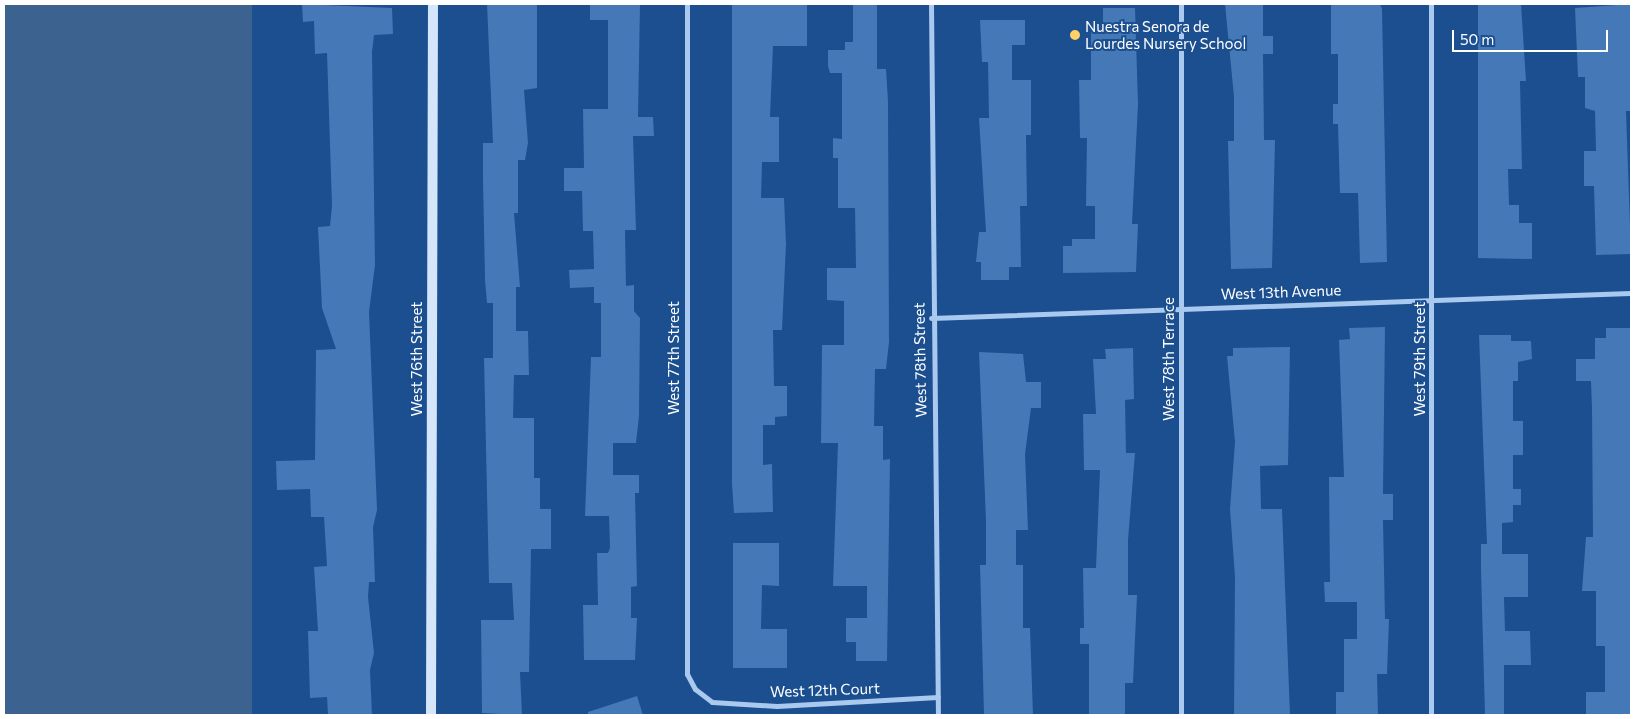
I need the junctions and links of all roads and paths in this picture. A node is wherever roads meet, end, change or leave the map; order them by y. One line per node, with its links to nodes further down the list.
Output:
1 (433, 4): 12 (street, West 76th Street)
2 (686, 4): 11 (street, West 77th Street)
3 (931, 4): 9 (street, West 78th Street)
4 (1181, 4): 8 (street, West 78th Terrace)
5 (1431, 4): 7 (street, West 79th Street)
6 (1631, 292): 7 (street, West 13th Avenue)
7 (1432, 299): 8 (street, West 13th Avenue); 15 (street, West 79th Street)
8 (1182, 309): 9 (street, West 13th Avenue); 14 (street, West 78th Terrace)
9 (931, 318): 10 (street, West 78th Street)
10 (938, 697): 11 (street, West 12th Court); 13 (street, West 78th Street)
11 (712, 702)
12 (432, 715)
13 (938, 715)
14 (1180, 715)
15 (1431, 715)

